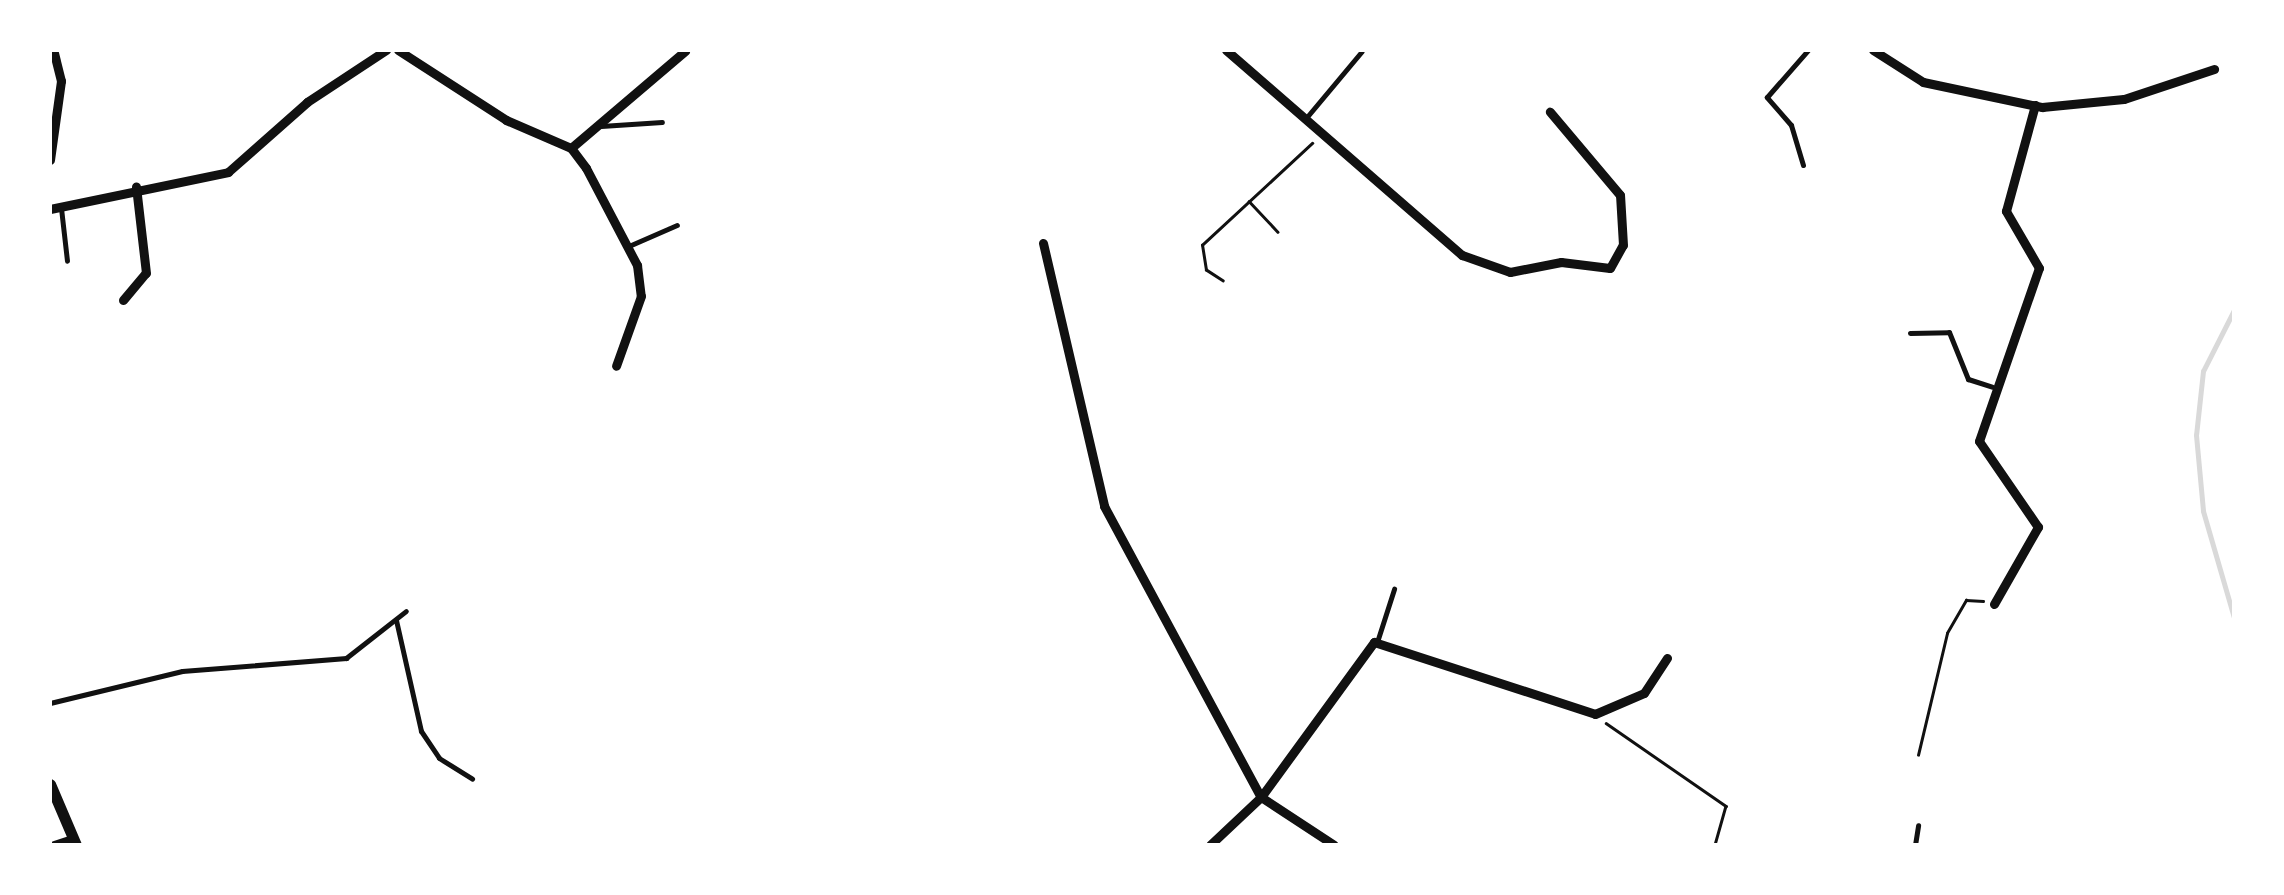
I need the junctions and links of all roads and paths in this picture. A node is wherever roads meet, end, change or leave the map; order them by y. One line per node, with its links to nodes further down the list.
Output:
1 (52, 50): 17 (street)
2 (386, 50): 19 (street)
3 (398, 50): 16 (street)
4 (1226, 50): 12 (street)
5 (1808, 50): 18 (lane)
6 (1873, 50): 10 (street)
7 (685, 51): 14 (street)
8 (1362, 51): 12 (lane)
9 (2214, 68): 10 (street)
10 (2035, 106): 31 (street)
11 (1550, 112): 15 (street)
12 (1306, 118): 15 (street)
13 (662, 122): 14 (lane)
14 (598, 126): 16 (street)
15 (1324, 132): 20 (path)
16 (571, 148): 25 (street)
17 (50, 160)
18 (1803, 165)
19 (136, 186): 21 (street); 28 (street)
20 (1248, 200): 23 (path); 27 (path)
21 (53, 206): 26 (lane)
22 (677, 225): 25 (lane)
23 (1278, 232)
24 (1043, 242): 43 (street)
25 (631, 245): 30 (street)
26 (67, 262)
27 (1223, 281)
28 (122, 300)
29 (1910, 333): 31 (lane)
30 (616, 366)
31 (1992, 387): 33 (street)
32 (1394, 589): 36 (lane)
33 (1994, 604): 40 (path)
34 (406, 611): 35 (lane)
35 (396, 620): 38 (lane); 41 (lane)
36 (1377, 642): 39 (street); 43 (street)
37 (1667, 658): 39 (street)
38 (50, 703)
39 (1600, 713): 49 (path)
40 (1918, 755)
41 (472, 778)
42 (50, 784): 45 (street)
43 (1261, 796): 47 (street); 48 (street)
44 (1918, 826): 50 (lane)
45 (75, 842): 46 (street)
46 (54, 845)
47 (1210, 845)
48 (1334, 845)
49 (1715, 845)
50 (1915, 845)

